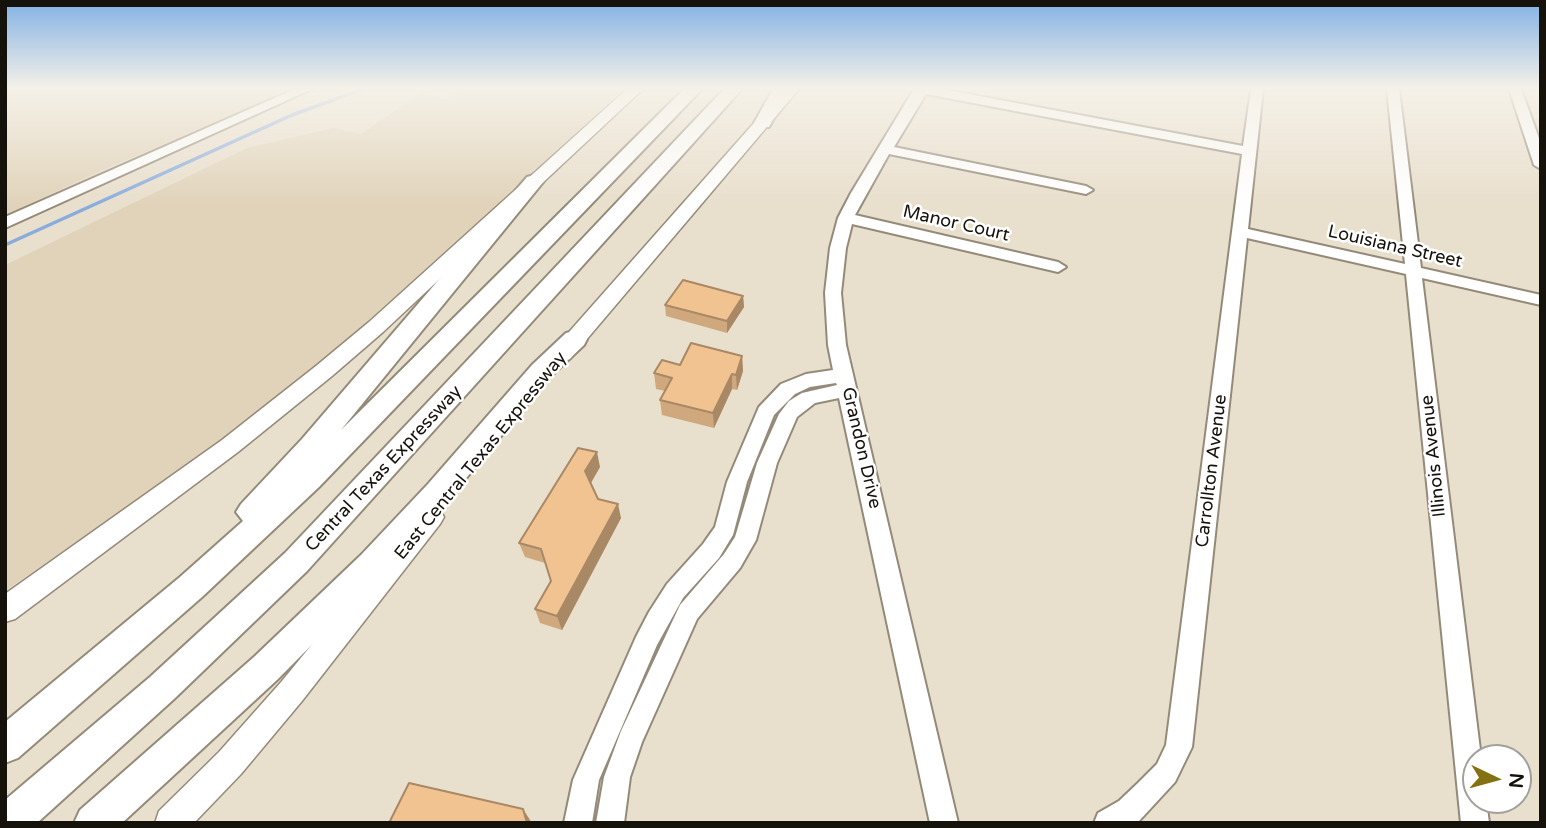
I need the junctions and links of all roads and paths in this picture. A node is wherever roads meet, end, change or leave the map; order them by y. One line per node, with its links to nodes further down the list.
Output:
1 (215, 128): 17 (street)
2 (594, 128): 14 (main road)
3 (656, 128): 29 (highway)
4 (698, 128): 31 (highway, Central Texas Expressway)
5 (759, 128): 22 (main road, East Central Texas Expressway)
6 (898, 128): 11 (street, Grandon Drive)
7 (1124, 128): 12 (street)
8 (1252, 128): 12 (street, Carrollton Avenue)
9 (1397, 128): 20 (street, Illinois Avenue)
10 (1529, 128): 13 (street)
11 (885, 149): 15 (street); 16 (street, Grandon Drive)
12 (1249, 151): 18 (street, Carrollton Avenue)
13 (1541, 165)
14 (534, 181): 25 (main road); 29 (highway)
15 (1086, 190)
16 (846, 218): 19 (street, Manor Court); 23 (street, Grandon Drive)
17 (5, 223)
18 (1240, 232): 20 (street, Louisiana Street); 37 (street, Carrollton Avenue)
19 (1058, 267)
20 (1414, 271): 21 (street, Louisiana Street); 38 (street, Illinois Avenue)
21 (1541, 300)
22 (575, 339): 32 (highway); 33 (main road, East Central Texas Expressway)
23 (846, 382): 24 (street); 36 (street, Grandon Drive)
24 (746, 493): 26 (street); 27 (street)
25 (5, 610)
26 (645, 645): 27 (street); 28 (street)
27 (672, 647): 30 (street)
28 (605, 733): 30 (street); 34 (street)
29 (18, 735)
30 (630, 740): 35 (street)
31 (8, 823)
32 (93, 823)
33 (171, 823)
34 (578, 823)
35 (610, 823)
36 (944, 823)
37 (1108, 823)
38 (1475, 823)

